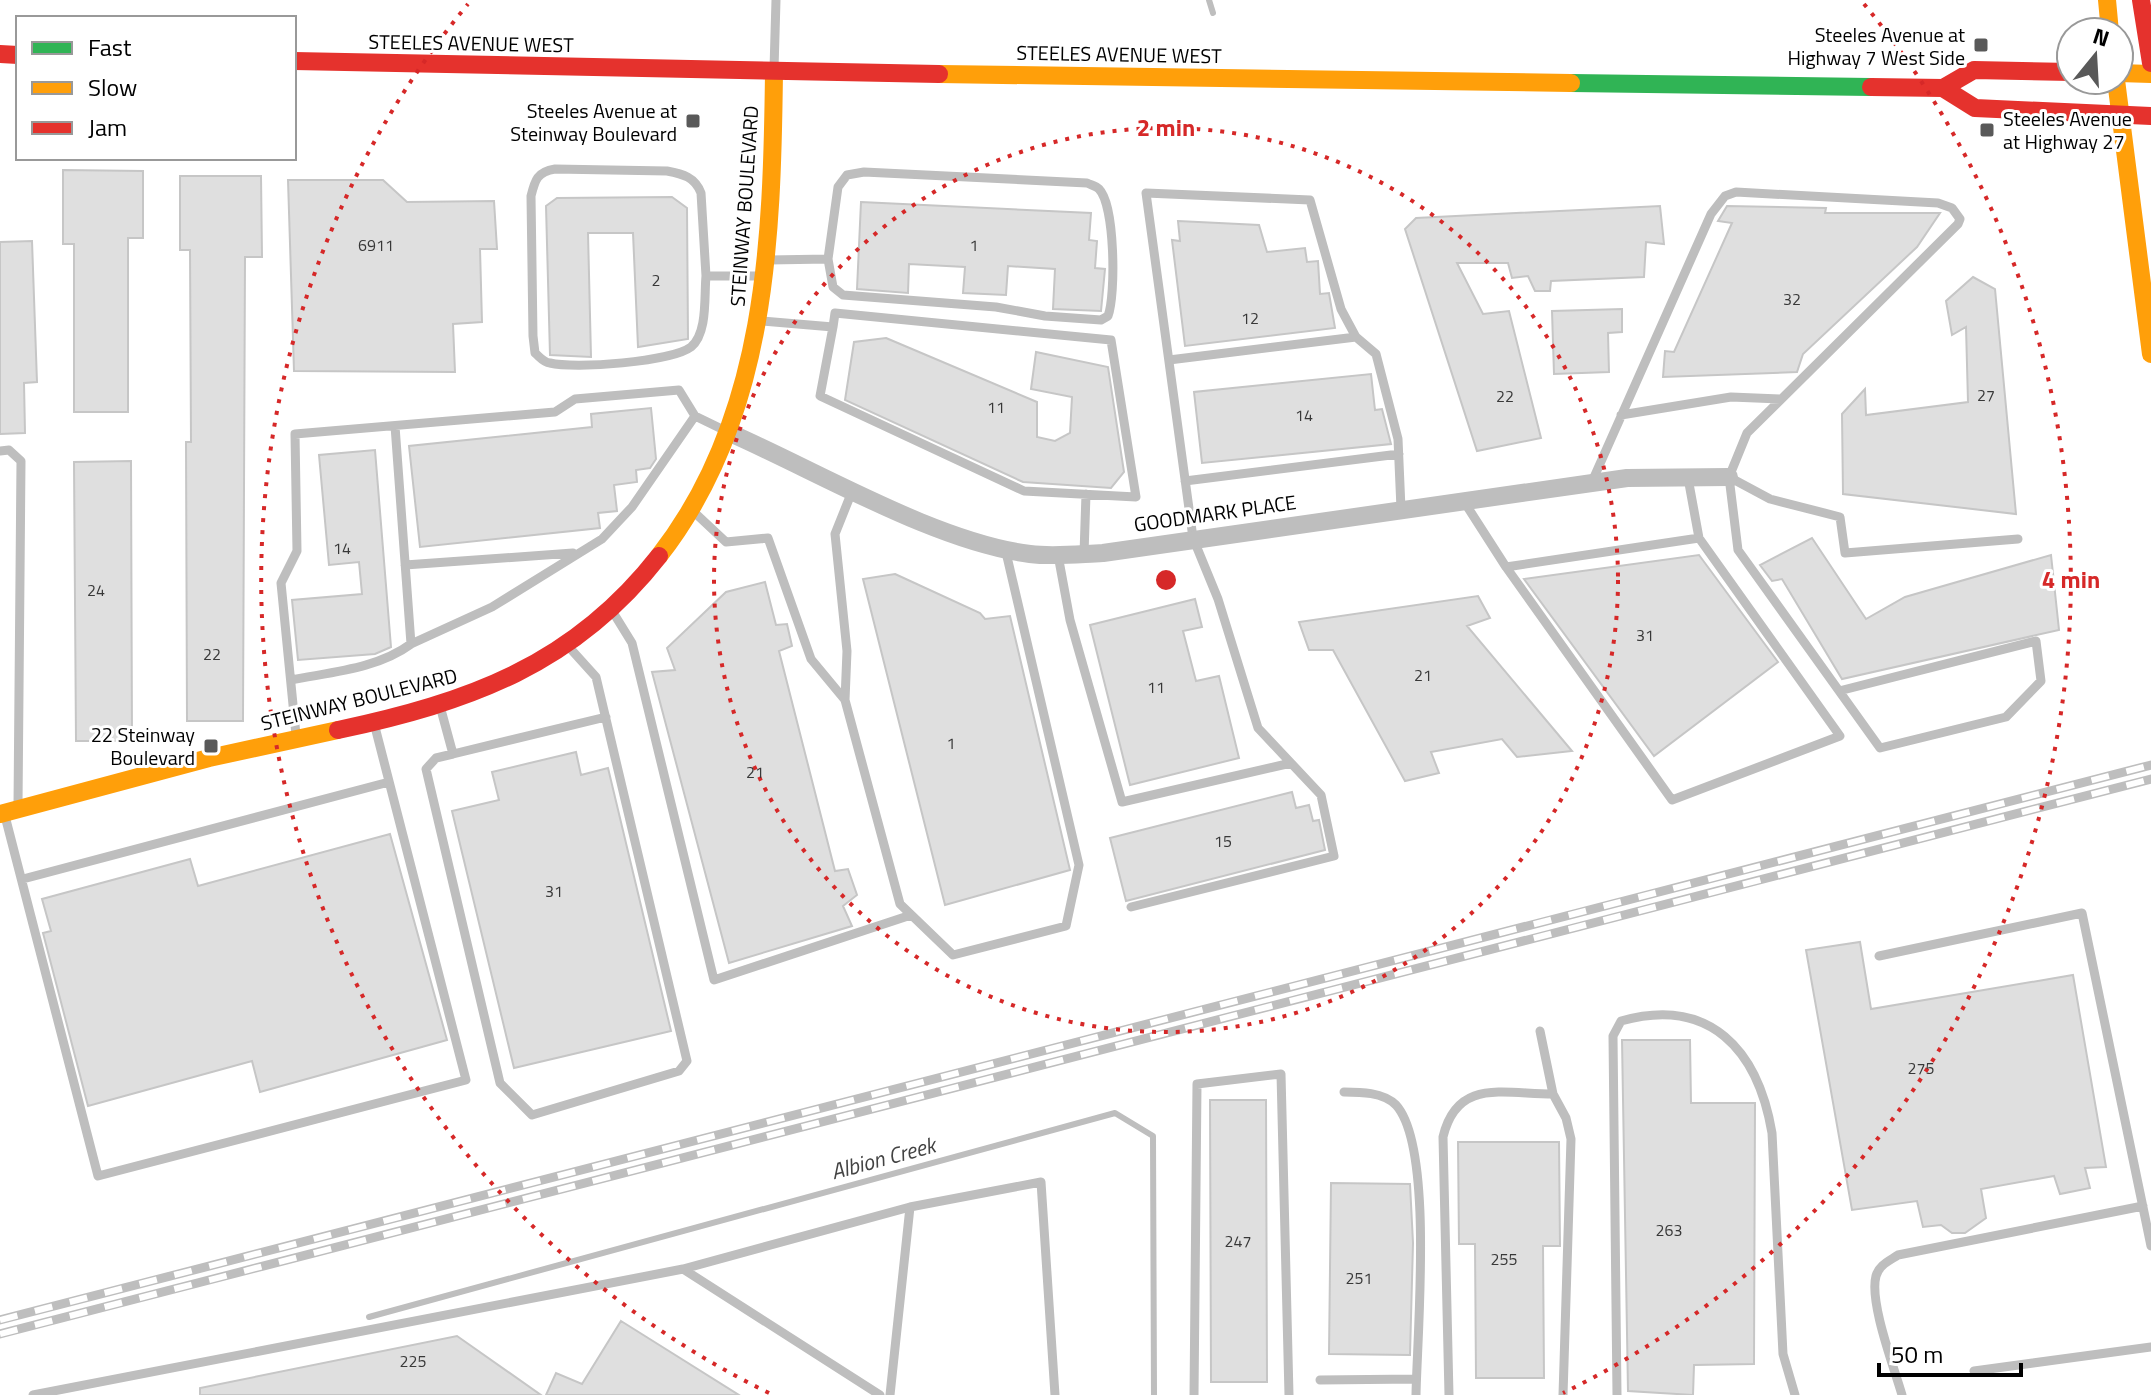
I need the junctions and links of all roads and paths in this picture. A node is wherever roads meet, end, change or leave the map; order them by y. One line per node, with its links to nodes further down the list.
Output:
1 (776, 0): 5 (lane)
2 (2141, 0): 4 (main road)
3 (296, 61): 5 (main road, STEELES AVENUE WEST)
4 (2151, 63)
5 (774, 72): 7 (main road, STEELES AVENUE WEST); 12 (main road, STEINWAY BOULEVARD)
6 (2055, 72): 7 (main road, STEELES AVENUE WEST)
7 (1943, 88): 9 (main road, STEELES AVENUE WEST)
8 (2118, 96): 9 (main road)
9 (2120, 113): 10 (main road, STEELES AVENUE WEST); 17 (main road)
10 (2151, 116)
11 (828, 259): 11 (lane); 12 (lane)
12 (764, 268): 13 (lane); 14 (main road, STEINWAY BOULEVARD)
13 (706, 276): 13 (lane)
14 (758, 321): 15 (lane); 23 (main road, STEINWAY BOULEVARD)
15 (833, 327): 31 (lane); 31 (lane)
16 (1356, 337): 18 (lane); 18 (lane); 25 (lane)
17 (2151, 354)
18 (1169, 360): 28 (lane)
19 (1781, 399): 20 (lane); 20 (lane); 26 (lane)
20 (1621, 415): 29 (lane)
21 (695, 416): 22 (lane); 23 (lane); 39 (lane)
22 (395, 426): 42 (lane); 47 (lane)
23 (730, 433): 30 (street, GOODMARK PLACE); 34 (main road, STEINWAY BOULEVARD)
24 (0, 451): 57 (lane)
25 (1399, 454): 28 (lane); 33 (lane)
26 (1729, 477): 27 (street, GOODMARK PLACE); 37 (lane); 48 (lane)
27 (1688, 478): 29 (street, GOODMARK PLACE); 36 (lane)
28 (1185, 481): 35 (lane)
29 (1591, 484): 32 (street, GOODMARK PLACE)
30 (853, 489): 38 (street, GOODMARK PLACE); 49 (lane)
31 (1086, 494): 40 (lane)
32 (1463, 500): 33 (street, GOODMARK PLACE); 43 (lane)
33 (1401, 509): 35 (street, GOODMARK PLACE)
34 (693, 510): 44 (main road, STEINWAY BOULEVARD); 49 (lane)
35 (1193, 538): 40 (street, GOODMARK PLACE); 55 (lane)
36 (1699, 538): 43 (lane); 43 (lane)
37 (2018, 539)
38 (1005, 548): 41 (street, GOODMARK PLACE); 60 (lane)
39 (579, 552): 42 (lane); 46 (lane)
40 (1084, 554): 41 (street, GOODMARK PLACE)
41 (1058, 555): 55 (lane)
42 (405, 565): 46 (lane)
43 (1506, 567)
44 (611, 609): 45 (main road, STEINWAY BOULEVARD); 60 (lane)
45 (566, 643): 50 (main road, STEINWAY BOULEVARD); 51 (lane)
46 (411, 644): 47 (lane)
47 (291, 680): 53 (lane)
48 (1839, 691): 48 (lane)
49 (845, 700): 60 (lane)
50 (439, 702): 52 (main road, STEINWAY BOULEVARD); 54 (lane)
51 (606, 717): 54 (lane); 54 (lane)
52 (373, 721): 53 (main road, STEINWAY BOULEVARD); 56 (lane)
53 (297, 738): 57 (main road, STEINWAY BOULEVARD)
54 (453, 754)
55 (1291, 763): 59 (lane)
56 (389, 782): 58 (lane); 58 (lane)
57 (7, 812): 58 (lane)
58 (23, 879)
59 (1131, 907)
60 (911, 915)
61 (1879, 956): 65 (lane)
62 (1540, 1031): 64 (lane)
63 (1344, 1092): 71 (lane)
64 (1553, 1094): 80 (lane); 81 (lane)
65 (2143, 1206): 67 (lane); 84 (lane)
66 (910, 1207): 68 (lane); 75 (lane); 76 (lane)
67 (2151, 1246)
68 (683, 1269): 73 (lane); 74 (lane)
69 (2151, 1347): 70 (lane)
70 (1974, 1371)
71 (1416, 1379): 72 (lane); 79 (lane)
72 (1320, 1380)
73 (33, 1395)
74 (880, 1395)
75 (890, 1395)
76 (1055, 1395)
77 (1194, 1395): 78 (lane)
78 (1289, 1395)
79 (1416, 1395)
80 (1449, 1395)
81 (1563, 1395)
82 (1617, 1395): 83 (lane)
83 (1795, 1395)
84 (1902, 1395)

